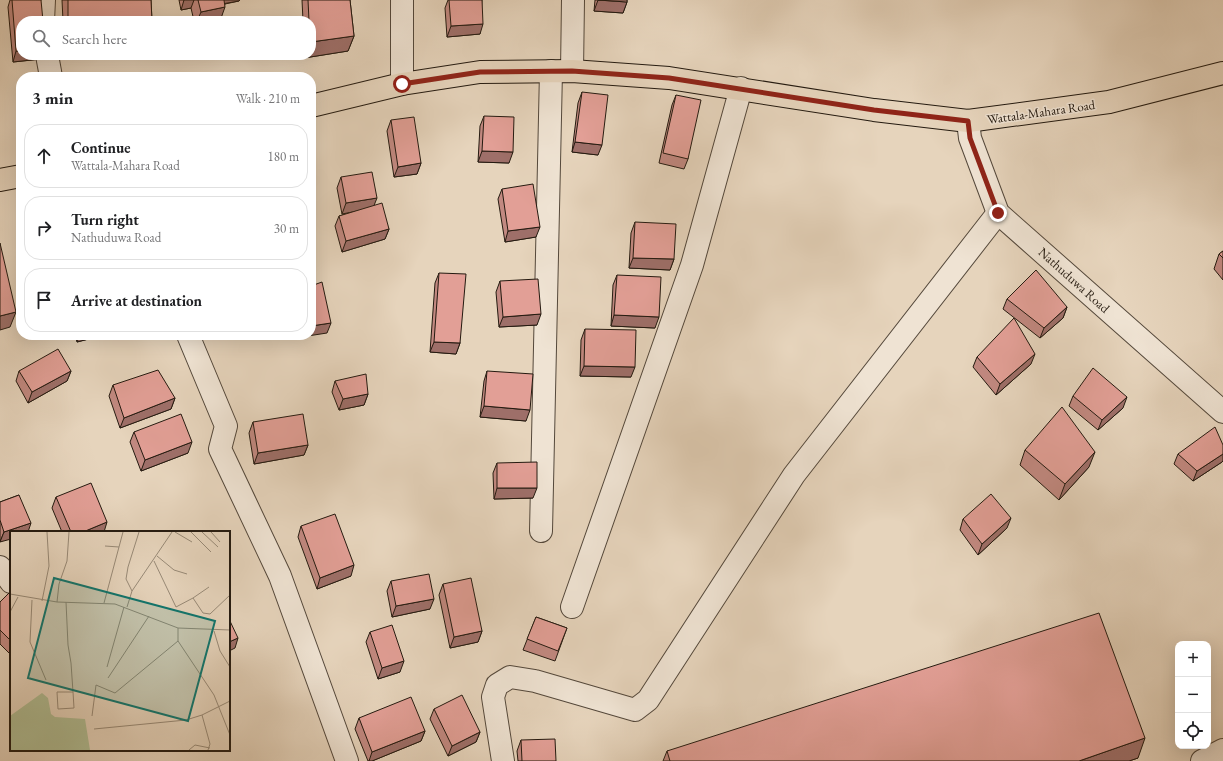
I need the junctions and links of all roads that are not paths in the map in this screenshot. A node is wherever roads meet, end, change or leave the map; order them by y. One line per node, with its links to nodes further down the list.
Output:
1 (44, 0): 4 (street)
2 (402, 0): 10 (street)
3 (573, 0): 7 (street)
4 (44, 16)
5 (48, 60): 8 (street)
6 (551, 71): 7 (main road, Wattala-Mahara Road); 10 (main road, Wattala-Mahara Road); 19 (street)
7 (572, 71): 11 (main road, Wattala-Mahara Road)
8 (49, 72)
9 (1223, 73): 13 (main road, Wattala-Mahara Road)
10 (402, 84): 12 (main road, Wattala-Mahara Road)
11 (741, 88): 13 (main road, Wattala-Mahara Road); 22 (street)
12 (316, 105)
13 (968, 121): 16 (street, Nathuduwa Road)
14 (16, 177): 15 (main road)
15 (0, 180)
16 (998, 213): 18 (street, Nathuduwa Road); 25 (street)
17 (190, 340): 24 (street)
18 (1223, 412)
19 (541, 531)
20 (0, 567): 21 (street)
21 (10, 581)
22 (572, 607)
23 (1223, 750): 26 (street)
24 (347, 761)
25 (503, 761)
26 (1202, 761)

